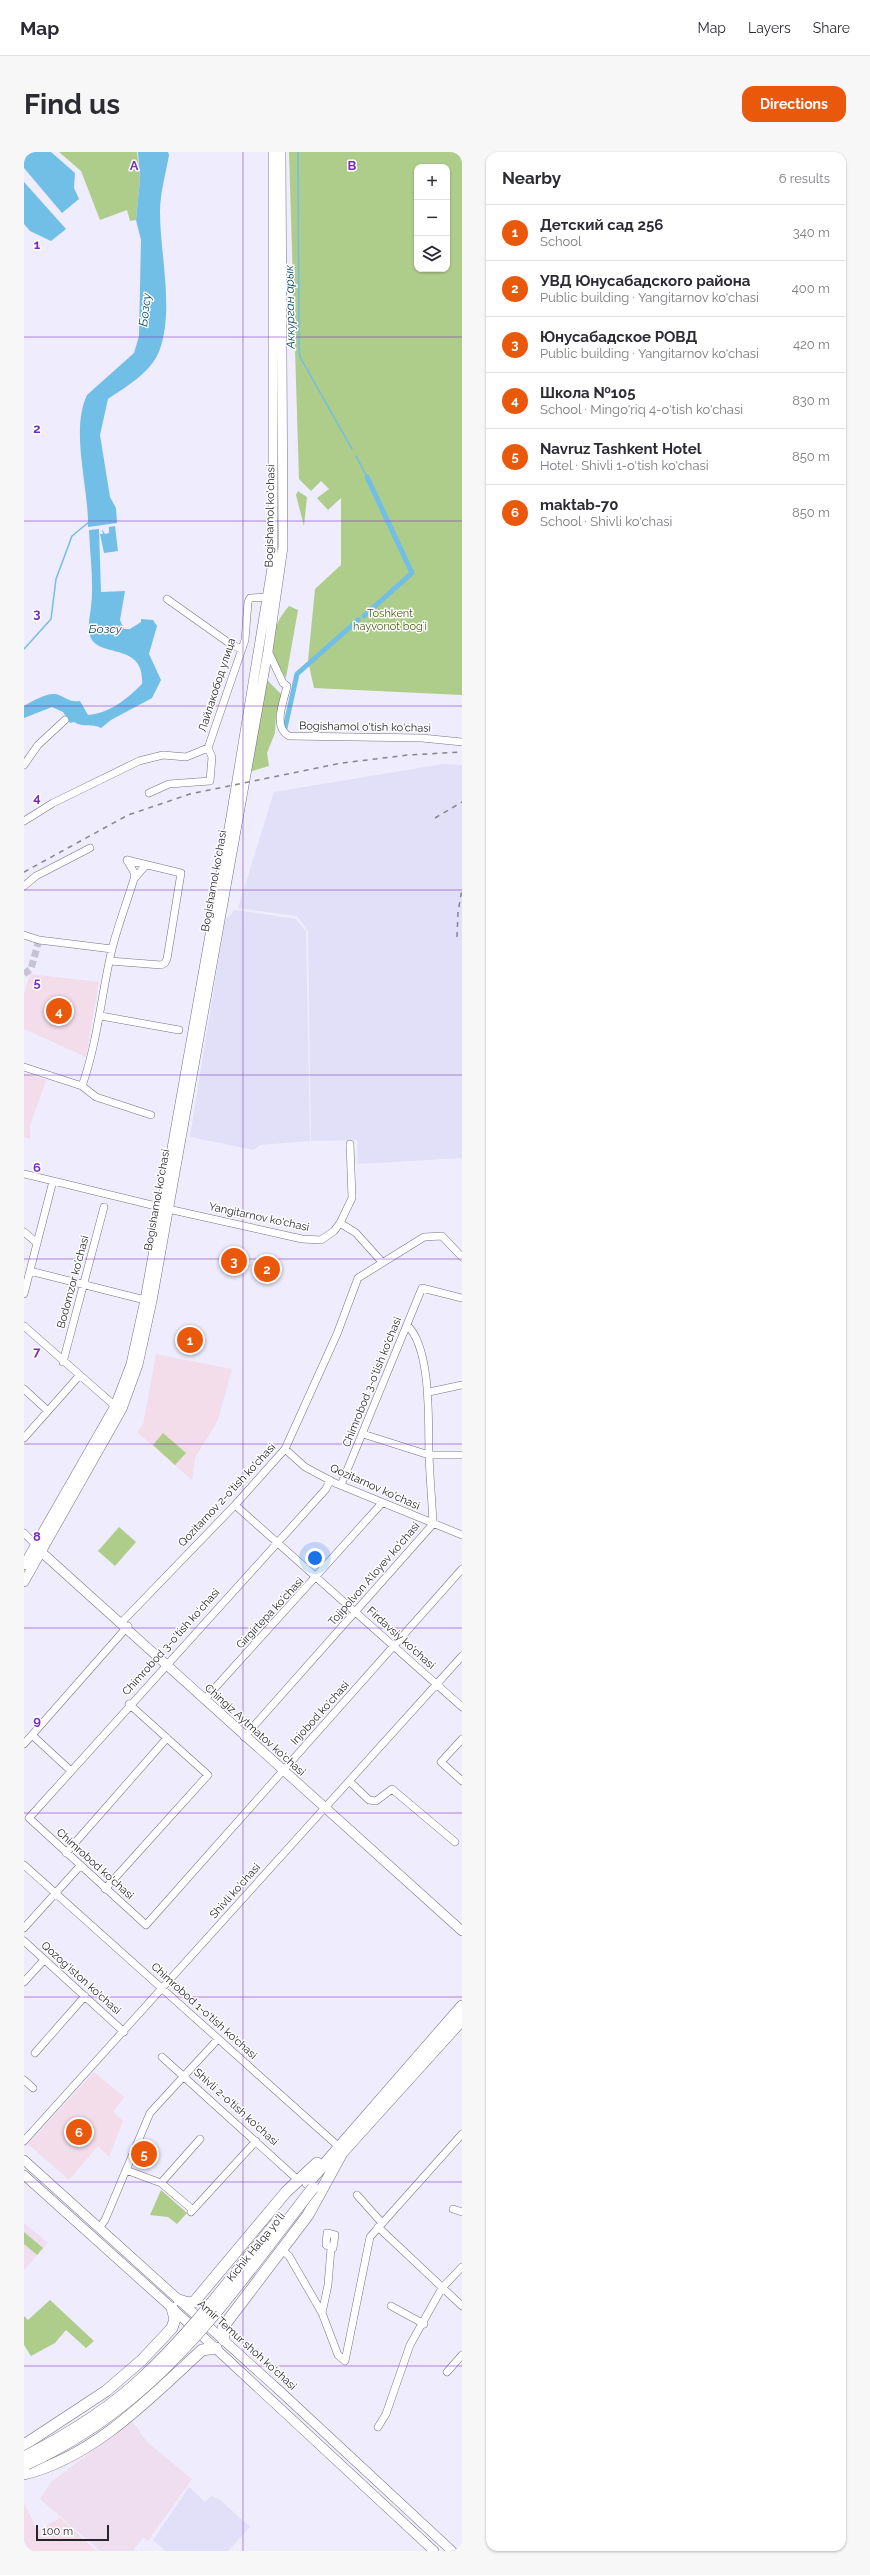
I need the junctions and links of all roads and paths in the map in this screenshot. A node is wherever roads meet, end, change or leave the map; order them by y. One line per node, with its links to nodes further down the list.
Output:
1 (274, 152): 3 (main road, Bogishamol ko'chasi)
2 (281, 152): 3 (main road, Bogishamol ko'chasi)
3 (278, 197): 4 (main road, Bogishamol ko'chasi)
4 (272, 597): 6 (street, Лайлакобод улица); 7 (main road, Bogishamol ko'chasi); 23 (main road, Bogishamol ko'chasi)
5 (167, 599): 6 (street)
6 (241, 649): 10 (street, Лайлакобод улица)
7 (268, 651): 9 (street, Bogishamol o'tish ko'chasi); 23 (main road, Bogishamol ko'chasi)
8 (65, 720): 11 (street)
9 (462, 742)
10 (208, 748): 12 (street, Лайлакобод улица); 13 (street, Лайлакобод улица)
11 (24, 765)
12 (149, 793)
13 (24, 821)
14 (90, 848): 17 (street)
15 (146, 865): 16 (street); 16 (street); 20 (street)
16 (134, 879): 19 (street)
17 (24, 886)
18 (24, 935): 19 (street)
19 (112, 949): 20 (street)
20 (110, 961): 21 (street)
21 (101, 1016): 22 (street); 25 (street)
22 (179, 1030)
23 (190, 1063): 31 (main road, Bogishamol ko'chasi)
24 (24, 1067): 25 (street)
25 (82, 1086): 26 (street)
26 (151, 1115)
27 (350, 1144): 32 (street, Yangitarnov ko'chasi)
28 (24, 1174): 29 (street, Yangitarnov ko'chasi)
29 (53, 1181): 31 (street, Yangitarnov ko'chasi); 34 (street)
30 (104, 1208): 38 (street, Bodomzor ko'chasi)
31 (164, 1208): 32 (street, Yangitarnov ko'chasi); 41 (main road, Bogishamol ko'chasi); 64 (main road, Bogishamol ko'chasi)
32 (340, 1223): 36 (street)
33 (24, 1232): 34 (street)
34 (37, 1243): 37 (street)
35 (462, 1257): 36 (street)
36 (382, 1262): 53 (street, Qozitarnov 2-o'tish ko'chasi)
37 (30, 1271): 38 (street); 39 (street)
38 (84, 1284): 41 (street); 44 (street, Bodomzor ko'chasi)
39 (24, 1294)
40 (462, 1298): 42 (street, Chimrobod 3-o'tish ko'chasi)
41 (144, 1300): 49 (main road, Bogishamol ko'chasi)
42 (407, 1325): 48 (street, Tojipolvon A'loyev ko'chasi); 51 (street, Chimrobod 3-o'tish ko'chasi)
43 (24, 1326): 44 (street)
44 (63, 1362): 45 (street)
45 (79, 1376): 49 (street); 50 (street)
46 (462, 1385): 48 (street)
47 (24, 1389): 50 (street)
48 (429, 1392): 54 (street, Tojipolvon A'loyev ko'chasi)
49 (115, 1406): 64 (main road, Bogishamol ko'chasi)
50 (48, 1410): 52 (street)
51 (363, 1434): 54 (street); 57 (street, Chimrobod 3-o'tish ko'chasi)
52 (24, 1438)
53 (285, 1449): 56 (street, Qozitarnov ko'chasi); 59 (street, Qozitarnov 2-o'tish ko'chasi)
54 (429, 1455): 55 (street); 60 (street, Tojipolvon A'loyev ko'chasi)
55 (462, 1455)
56 (330, 1480): 57 (street, Qozitarnov ko'chasi); 63 (street, Chimrobod 3-o'tish ko'chasi)
57 (341, 1485): 58 (street, Qozitarnov ko'chasi)
58 (382, 1502): 60 (street, Qozitarnov ko'chasi); 67 (street, Girgirtepa ko'chasi)
59 (235, 1504): 63 (street, Firdavsiy ko'chasi); 70 (street, Qozitarnov 2-o'tish ko'chasi)
60 (433, 1524): 62 (street, Qozitarnov ko'chasi); 69 (street, Tojipolvon A'loyev ko'chasi)
61 (24, 1533): 64 (street, Chingiz Aytmatov ko'chasi)
62 (462, 1535)
63 (277, 1542): 67 (street, Firdavsiy ko'chasi); 73 (street, Chimrobod 3-o'tish ko'chasi)
64 (39, 1548): 65 (main road, Bogishamol ko'chasi); 68 (main road, Bogishamol ko'chasi); 70 (main road, Chingiz Aytmatov ko'chasi)
65 (24, 1565)
66 (462, 1569): 71 (street, Injobod ko'chasi)
67 (317, 1578): 69 (street, Firdavsiy ko'chasi); 75 (street, Girgirtepa ko'chasi)
68 (24, 1582)
69 (355, 1612): 71 (street, Firdavsiy ko'chasi); 79 (street, Tojipolvon A'loyev ko'chasi)
70 (124, 1625): 73 (main road, Chingiz Aytmatov ko'chasi); 78 (street, Qozitarnov 2-o'tish ko'chasi)
71 (394, 1648): 74 (street, Firdavsiy ko'chasi); 83 (street, Injobod ko'chasi)
72 (462, 1656): 74 (street, Shivli ko'chasi)
73 (167, 1663): 75 (main road, Chingiz Aytmatov ko'chasi); 76 (street, Chimrobod 3-o'tish ko'chasi)
74 (436, 1684): 77 (street, Firdavsiy ko'chasi); 85 (street, Shivli ko'chasi)
75 (206, 1699): 79 (main road, Chingiz Aytmatov ko'chasi)
76 (129, 1704): 80 (street); 84 (street, Chimrobod 3-o'tish ko'chasi)
77 (462, 1707)
78 (32, 1735): 82 (street, Qozitarnov 2-o'tish ko'chasi); 84 (street)
79 (246, 1735): 83 (main road, Chingiz Aytmatov ko'chasi)
80 (167, 1738): 90 (street); 93 (street)
81 (462, 1740): 86 (street)
82 (24, 1744)
83 (284, 1769): 87 (main road, Chingiz Aytmatov ko'chasi); 96 (street, Injobod ko'chasi)
84 (71, 1771): 88 (street, Chimrobod 3-o'tish ko'chasi)
85 (349, 1781): 87 (street, Shivli ko'chasi); 89 (street)
86 (462, 1781)
87 (326, 1806): 95 (main road, Chingiz Aytmatov ko'chasi); 98 (main road, Chingiz Aytmatov ko'chasi); 102 (street, Shivli ko'chasi)
88 (29, 1819): 90 (street, Chimrobod ko'chasi)
89 (455, 1842)
90 (66, 1853): 92 (street, Chimrobod ko'chasi)
91 (24, 1865): 94 (street, Chimrobod 1-o'tish ko'chasi)
92 (80, 1866): 93 (street, Chimrobod ko'chasi); 94 (street)
93 (105, 1889): 96 (street, Chimrobod ko'chasi)
94 (55, 1893): 97 (street); 102 (street, Chimrobod 1-o'tish ko'chasi)
95 (462, 1924)
96 (146, 1925)
97 (24, 1928)
98 (462, 1931)
99 (24, 1941): 100 (street, Qozog'iston ko'chasi)
100 (44, 1960): 101 (street); 103 (street, Qozog'iston ko'chasi)
101 (24, 1982)
102 (163, 1988): 106 (street, Shivli ko'chasi); 107 (street, Chimrobod 1-o'tish ko'chasi)
103 (84, 1996): 106 (street, Qozog'iston ko'chasi); 108 (street)
104 (462, 2006): 117 (highway, Kichik Halqa yo'li)
105 (462, 2020): 117 (highway, Kichik Halqa yo'li)
106 (124, 2032): 115 (street, Shivli ko'chasi)
107 (218, 2039): 110 (street); 117 (street, Chimrobod 1-o'tish ko'chasi)
108 (35, 2053)
109 (162, 2057): 110 (street, Shivli 2-o'tish ko'chasi)
110 (184, 2075): 116 (street, Shivli 2-o'tish ko'chasi); 119 (street)
111 (24, 2080): 112 (street)
112 (33, 2088)
113 (462, 2134): 127 (street)
114 (200, 2138): 123 (street)
115 (24, 2141)
116 (256, 2141): 122 (street, Shivli 2-o'tish ko'chasi); 123 (street)
117 (341, 2149): 122 (highway, Kichik Halqa yo'li); 122 (highway); 130 (highway)
118 (24, 2160): 120 (main road, Amir Temur shoh ko'chasi)
119 (126, 2170): 123 (street); 128 (street)
120 (38, 2173): 121 (main road); 128 (main road, Amir Temur shoh ko'chasi)
121 (27, 2178): 136 (main road, Amir Temur shoh ko'chasi)
122 (303, 2182): 131 (highway); 154 (highway, Kichik Halqa yo'li, bridge)
123 (160, 2183)
124 (357, 2195): 127 (street)
125 (453, 2209): 126 (street)
126 (462, 2212)
127 (380, 2225): 134 (street); 139 (street)
128 (99, 2228): 136 (main road, Amir Temur shoh ko'chasi)
129 (331, 2248): 139 (street)
130 (282, 2250): 133 (highway); 139 (street)
131 (225, 2265): 133 (highway); 135 (highway)
132 (462, 2266): 134 (street)
133 (252, 2287): 140 (highway)
134 (442, 2288): 138 (street); 141 (street)
135 (201, 2294): 136 (highway); 140 (highway)
136 (176, 2304): 142 (highway); 143 (main road, Amir Temur shoh ko'chasi); 144 (main road, Amir Temur shoh ko'chasi)
137 (391, 2306): 141 (street)
138 (462, 2306)
139 (322, 2313)
140 (230, 2318): 143 (highway)
141 (424, 2324): 152 (street)
142 (169, 2332): 146 (highway); 147 (highway)
143 (224, 2340): 150 (main road, Amir Temur shoh ko'chasi)
144 (216, 2348): 147 (highway); 151 (main road, Amir Temur shoh ko'chasi)
145 (462, 2355): 148 (street)
146 (142, 2360): 149 (highway); 153 (highway)
147 (190, 2361): 149 (highway)
148 (447, 2372)
149 (165, 2384): 154 (highway)
150 (306, 2416): 151 (main road); 156 (main road, Amir Temur shoh ko'chasi)
151 (298, 2424): 155 (main road, Amir Temur shoh ko'chasi)
152 (378, 2426)
153 (24, 2446)
154 (25, 2464)
155 (434, 2551)
156 (452, 2551)

